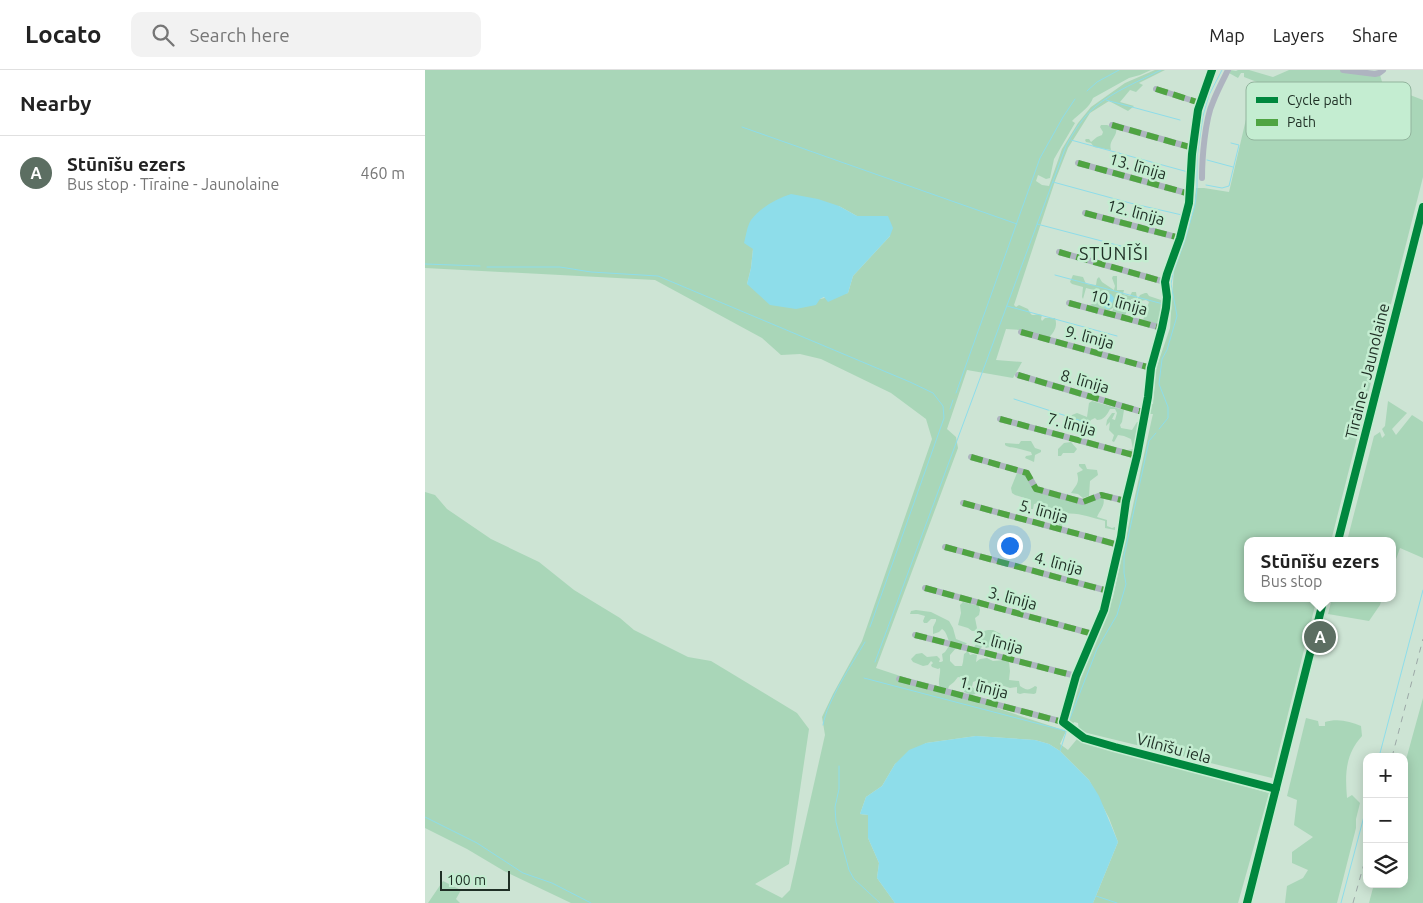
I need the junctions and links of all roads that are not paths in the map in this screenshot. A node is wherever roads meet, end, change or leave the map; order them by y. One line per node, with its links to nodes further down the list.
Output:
1 (1212, 70): 6 (street)
2 (1228, 70): 10 (street)
3 (1343, 70): 4 (street)
4 (1383, 70)
5 (1156, 89): 6 (street)
6 (1199, 103): 8 (street)
7 (1112, 124): 8 (street)
8 (1193, 148): 11 (street)
9 (1078, 163): 11 (street, 13. līnija)
10 (1202, 178)
11 (1190, 194): 14 (street)
12 (1423, 208): 28 (main road, Tīraine - Jaunolaine)
13 (1085, 212): 14 (street, 12. līnija)
14 (1180, 238): 16 (street)
15 (1059, 252): 16 (street)
16 (1165, 282): 18 (street)
17 (1069, 303): 18 (street, 10. līnija)
18 (1162, 328): 20 (street)
19 (1021, 332): 20 (street, 9. līnija)
20 (1151, 368): 22 (street)
21 (1017, 375): 22 (street, 8. līnija)
22 (1146, 411): 24 (street)
23 (999, 419): 24 (street, 7. līnija)
24 (1137, 456): 26 (street)
25 (971, 457): 26 (street)
26 (1126, 501): 29 (street)
27 (963, 503): 29 (street, 5. līnija)
28 (1339, 537)
29 (1119, 545): 32 (street)
30 (945, 547): 32 (street, 4. līnija)
31 (925, 588): 35 (street, 3. līnija)
32 (1108, 590): 35 (street)
33 (1323, 602): 39 (main road)
34 (915, 634): 36 (street, 2. līnija)
35 (1093, 634): 36 (street)
36 (1076, 676): 38 (street)
37 (899, 679): 38 (street, 1. līnija)
38 (1066, 724): 39 (street, Vilnīšu iela)
39 (1276, 789): 40 (main road)
40 (1247, 903)

